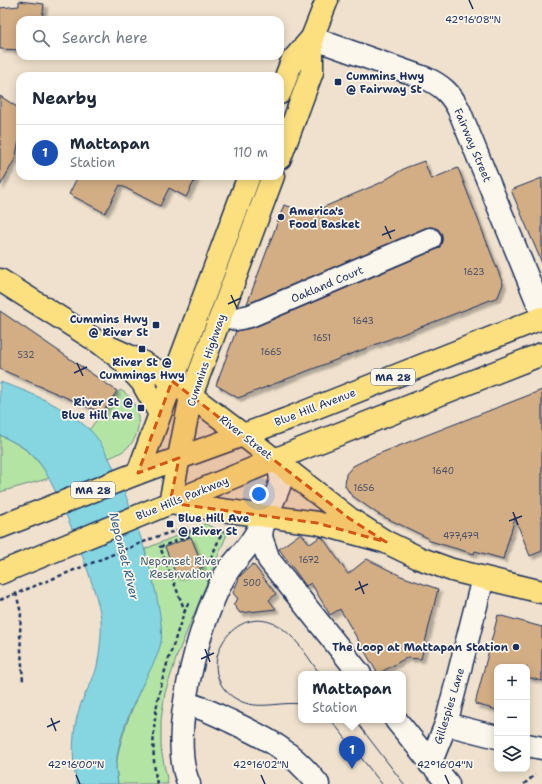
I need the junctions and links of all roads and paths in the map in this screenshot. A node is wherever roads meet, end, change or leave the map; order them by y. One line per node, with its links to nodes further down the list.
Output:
1 (327, 0): 2 (main road)
2 (312, 38): 3 (main road); 4 (main road); 9 (street, Fairway Street)
3 (284, 82)
4 (284, 147)
5 (247, 180): 14 (main road)
6 (272, 180): 10 (main road, Cummins Highway)
7 (430, 239): 10 (street, Oakland Court)
8 (0, 280): 12 (main road, River Street)
9 (542, 313)
10 (222, 315): 15 (main road, Cummins Highway)
11 (542, 318): 17 (main road, Blue Hill Avenue / MA 28)
12 (100, 344): 14 (main road, River Street); 16 (main road, River Street)
13 (542, 354): 19 (main road)
14 (172, 381): 15 (main road, River Street); 16 (main road)
15 (191, 396): 17 (main road, River Street); 18 (main road, Cummins Highway)
16 (160, 414): 20 (main road)
17 (243, 435): 18 (main road, MA 28); 19 (main road, River Street)
18 (179, 458): 20 (main road, MA 28); 21 (main road, Cummins Highway)
19 (275, 460): 21 (main road, Blue Hills Parkway); 22 (street); 24 (main road, River Street)
20 (138, 473): 23 (main road, MA 28)
21 (161, 507): 22 (main road, River Street); 25 (main road, Blue Hills Parkway)
22 (264, 515): 24 (main road, River Street); 30 (street); 32 (street)
23 (0, 527)
24 (386, 542): 26 (main road, River Street)
25 (0, 573)
26 (483, 578): 27 (main road, River Street); 34 (street, Gillespies Lane)
27 (542, 592)
28 (16, 594): 29 (path); 31 (path); 40 (path)
29 (0, 600)
30 (358, 671)
31 (24, 682)
32 (185, 704): 41 (street); 42 (street)
33 (398, 723): 38 (street)
34 (446, 724): 35 (street); 38 (street, Gillespies Lane)
35 (494, 736)
36 (530, 746): 37 (street)
37 (542, 748)
38 (430, 764): 43 (street)
39 (535, 775): 44 (path)
40 (156, 784)
41 (189, 784)
42 (318, 784)
43 (448, 784)
44 (524, 784)

